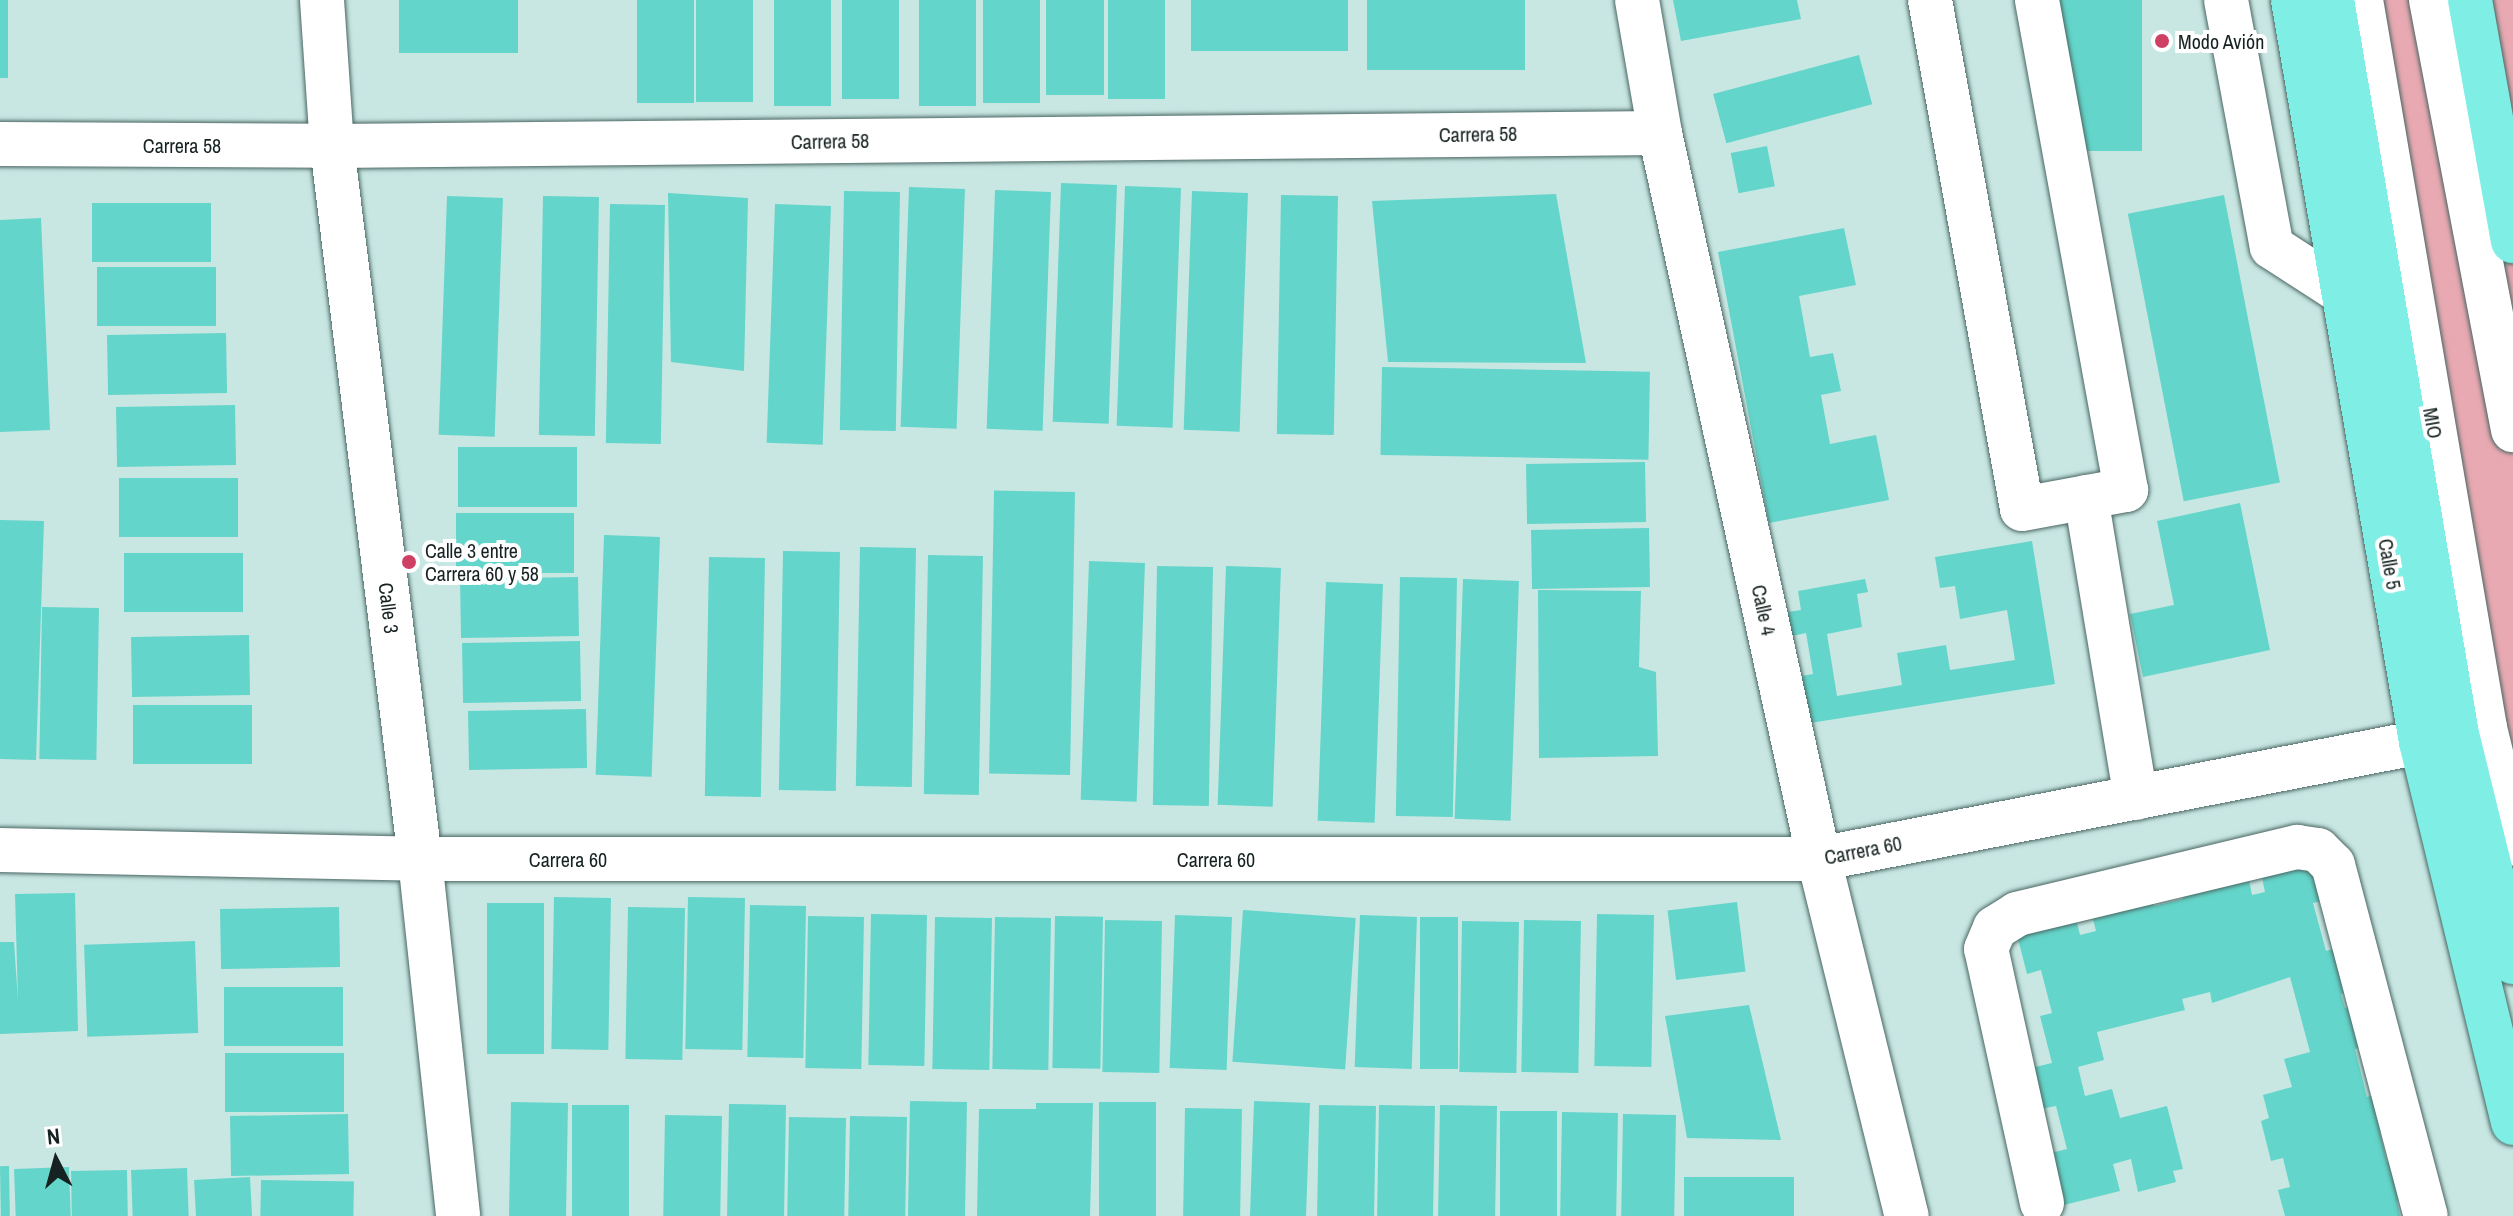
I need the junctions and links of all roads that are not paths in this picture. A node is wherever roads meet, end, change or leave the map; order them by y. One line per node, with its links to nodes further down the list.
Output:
1 (322, 0): 13 (street, Calle 3)
2 (1637, 0): 11 (street, Calle 4)
3 (1930, 0): 17 (street)
4 (2037, 0): 17 (street)
5 (2226, 0): 15 (street)
6 (2293, 0): 15 (main road, Calle 5)
7 (2332, 0): 24 (main road, Calle 5)
8 (2361, 0): 20 (street, MIO)
9 (2431, 0): 16 (street)
10 (2470, 0): 14 (main road)
11 (1660, 133): 13 (street, Carrera 58); 23 (street, Calle 4)
12 (0, 144): 13 (street, Carrera 58)
13 (332, 146): 22 (street, Calle 3)
14 (2513, 241)
15 (2343, 293): 18 (main road, Calle 5)
16 (2513, 430)
17 (2086, 497): 19 (street)
18 (2421, 742): 19 (street, Carrera 60); 25 (main road, Calle 5)
19 (2136, 798): 23 (street, Carrera 60)
20 (2513, 844)
21 (0, 850): 22 (street, Carrera 60)
22 (420, 859): 23 (street, Carrera 60); 27 (street, Calle 3)
23 (1819, 859): 28 (street, Calle 4)
24 (2513, 962)
25 (2513, 1123)
26 (2042, 1203): 29 (street)
27 (458, 1216)
28 (1907, 1216)
29 (2426, 1216)

